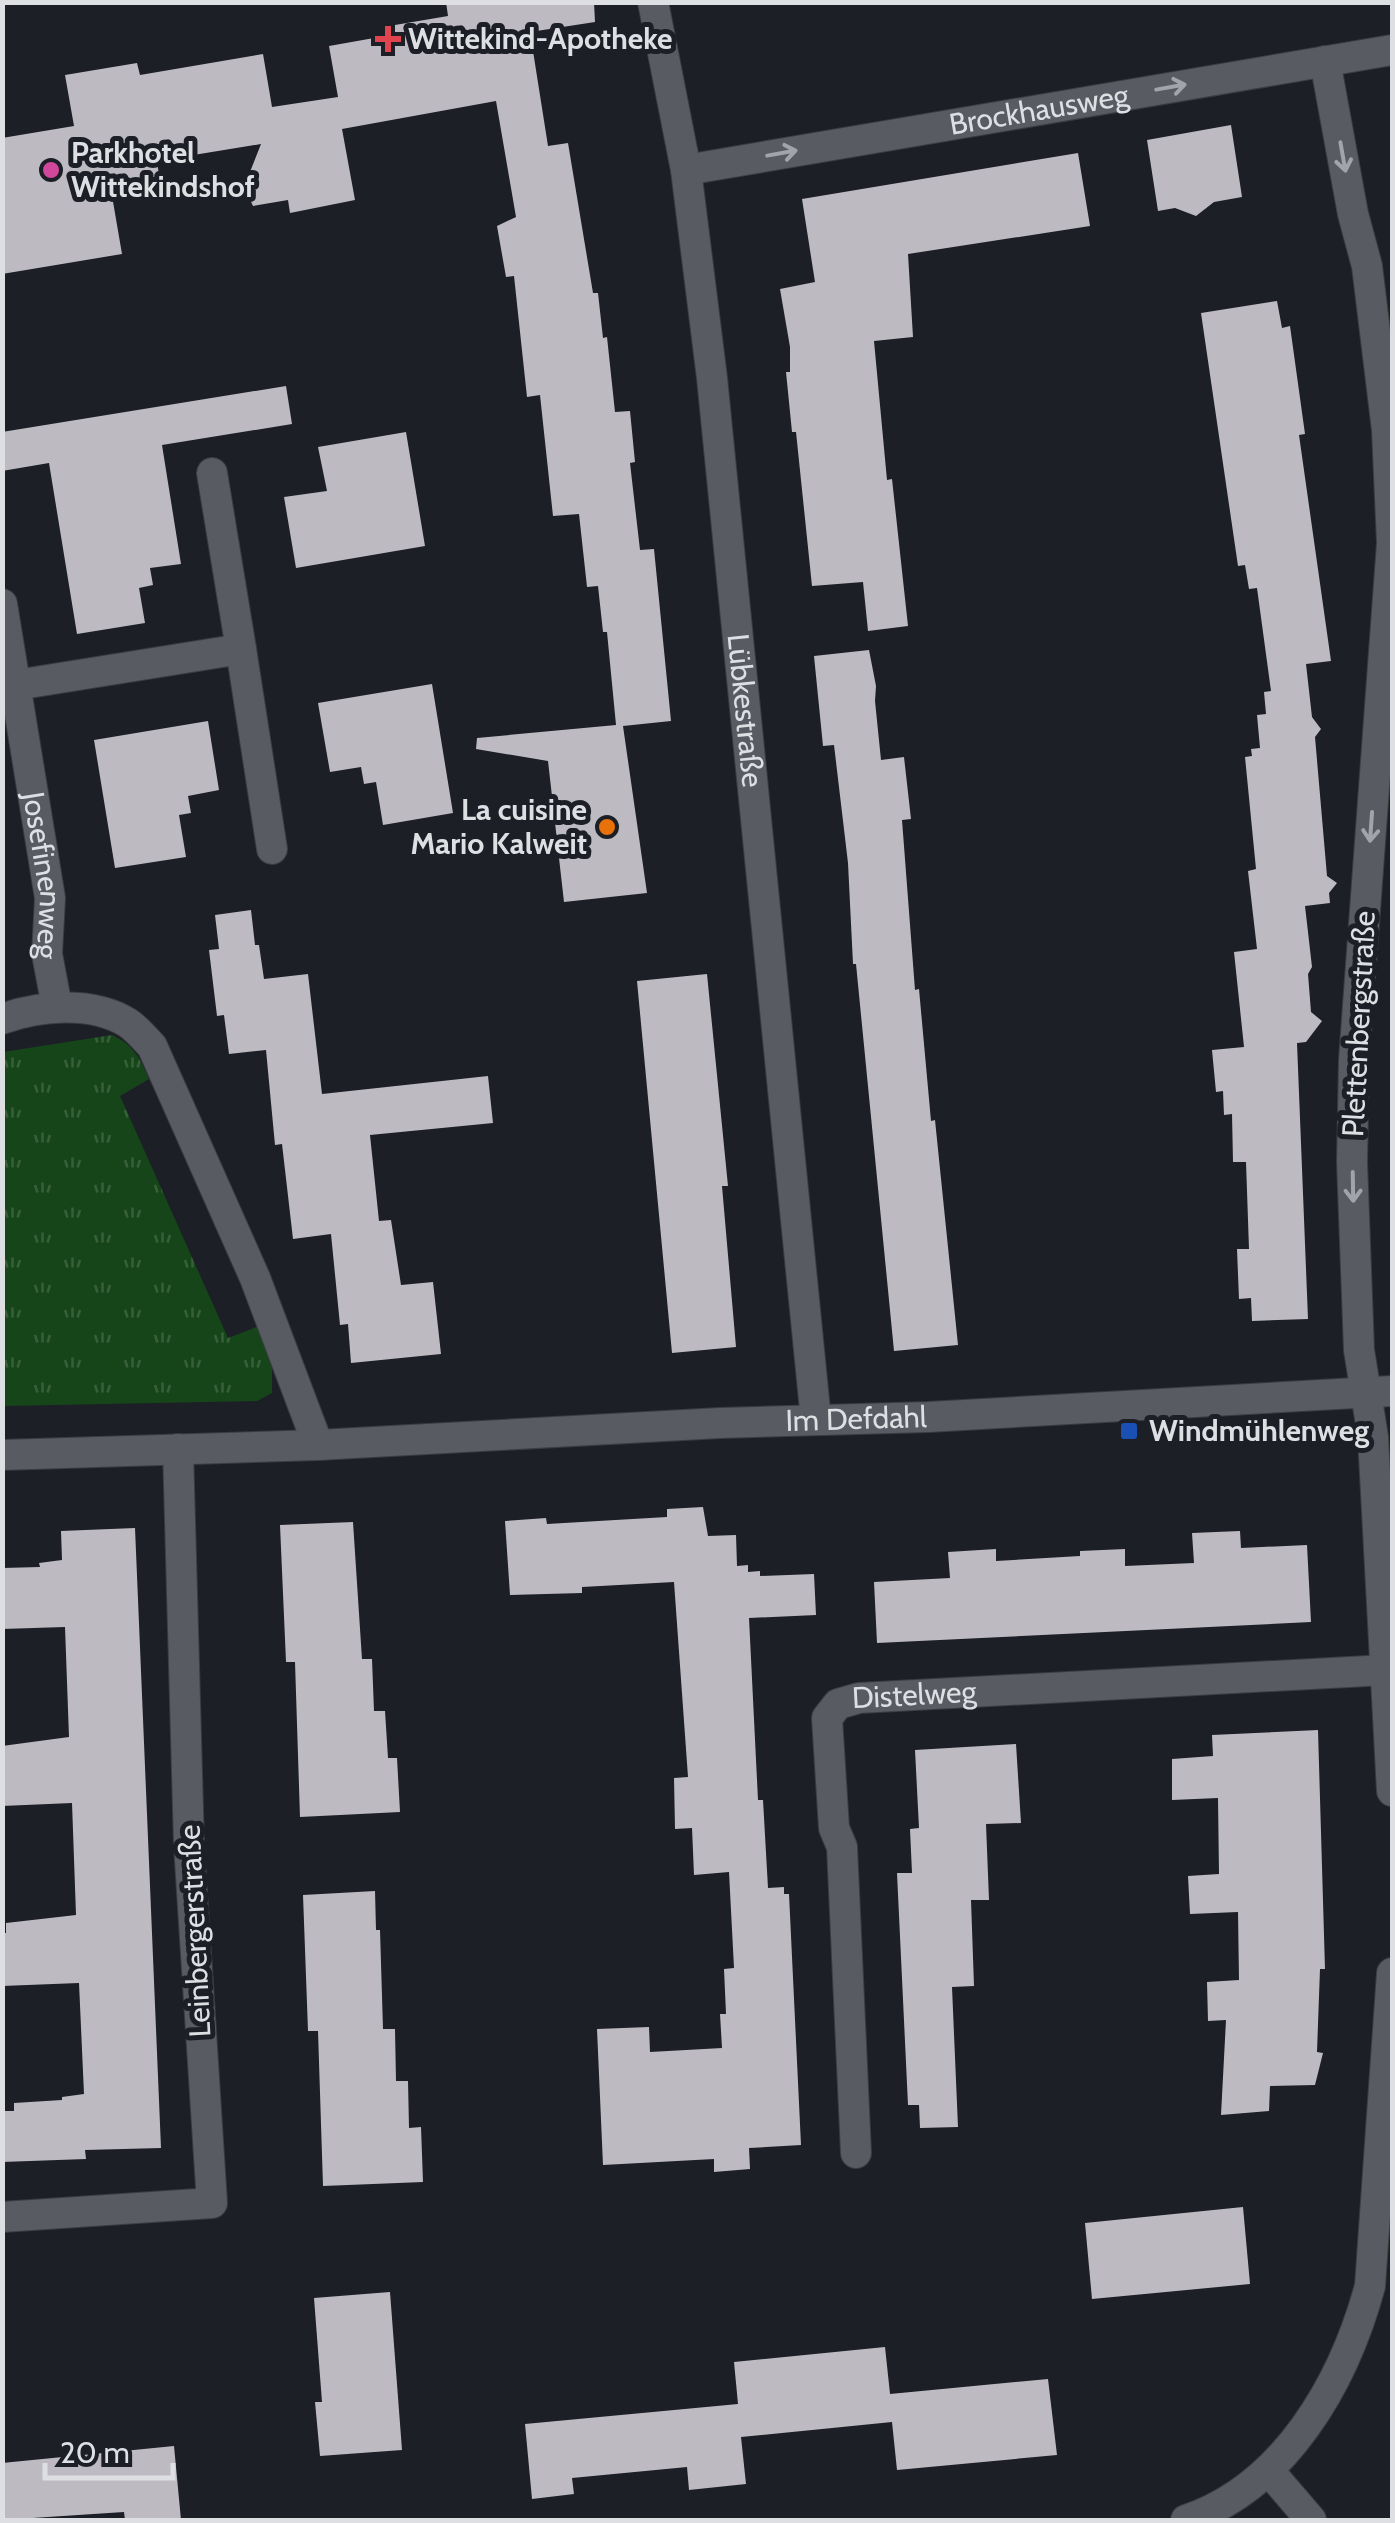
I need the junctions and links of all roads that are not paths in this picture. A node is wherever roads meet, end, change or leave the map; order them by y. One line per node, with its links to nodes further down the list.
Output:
1 (654, 2): 4 (street, Lübkestraße)
2 (1392, 50): 3 (street, Brockhausweg)
3 (1325, 61): 4 (street, Brockhausweg, one-way to 3); 12 (street, Plettenbergstraße, one-way to 12)
4 (686, 170): 13 (street, Lübkestraße)
5 (212, 472): 7 (street)
6 (2, 604): 8 (street, Josefinenweg)
7 (240, 649): 8 (street); 9 (street)
8 (16, 684): 10 (street, Josefinenweg)
9 (272, 849)
10 (57, 1007): 11 (street); 14 (street)
11 (2, 1019)
12 (1379, 1391): 13 (street, Im Defdahl); 17 (street)
13 (816, 1420): 14 (street, Im Defdahl)
14 (318, 1445): 15 (street, Im Defdahl)
15 (178, 1450): 16 (street, Im Defdahl); 21 (street, Leinbergerstraße)
16 (2, 1455)
17 (1386, 1670): 18 (street); 20 (street, Distelweg)
18 (1392, 1791)
19 (1392, 1974): 22 (street)
20 (856, 2153)
21 (2, 2217)
22 (1268, 2471): 23 (street); 24 (street)
23 (1186, 2520)
24 (1311, 2520)

